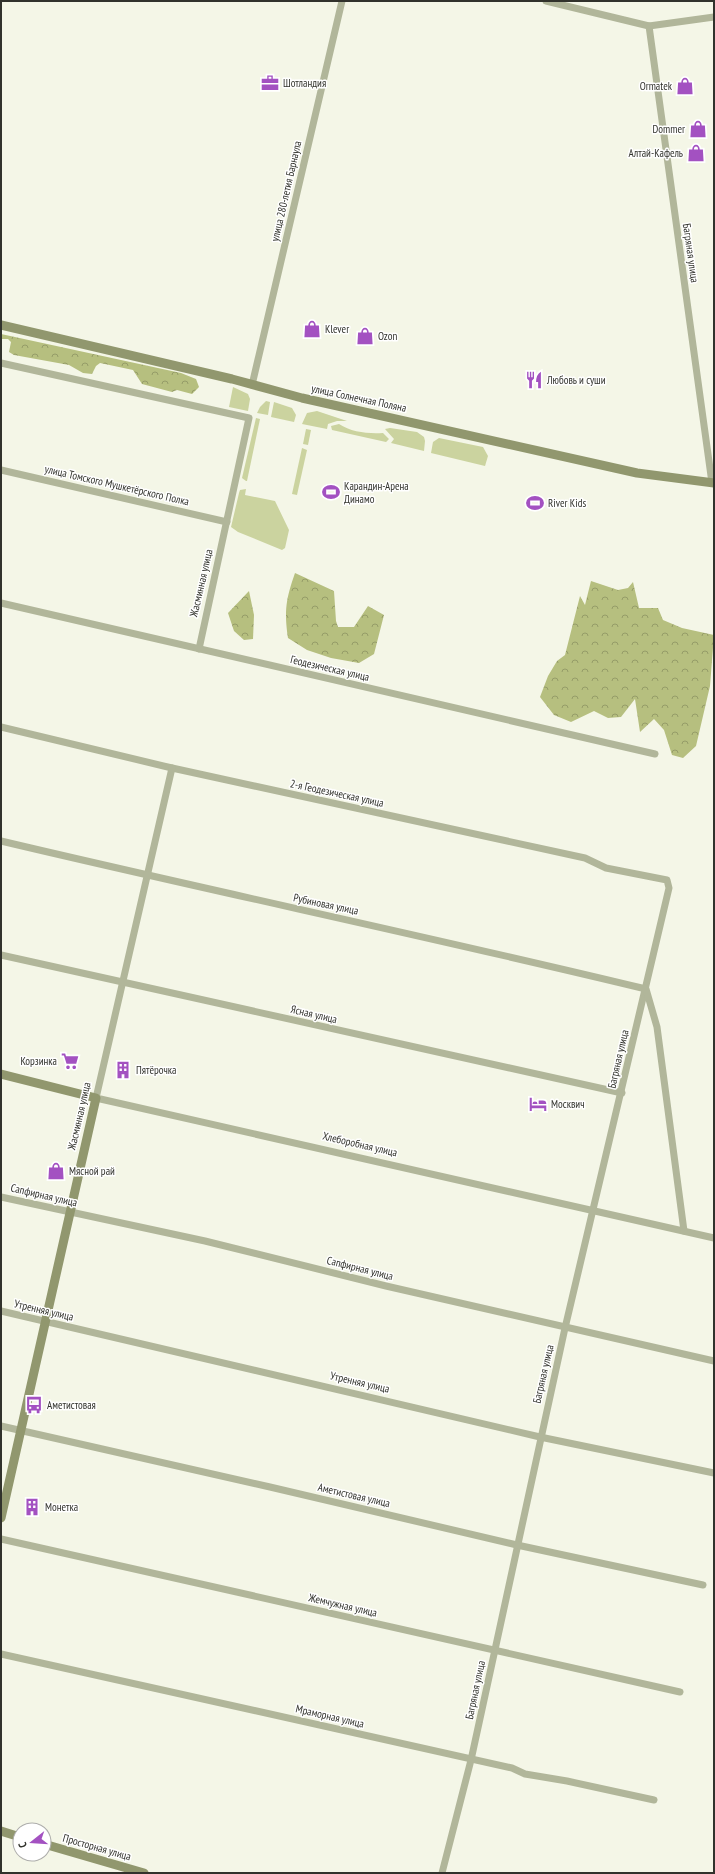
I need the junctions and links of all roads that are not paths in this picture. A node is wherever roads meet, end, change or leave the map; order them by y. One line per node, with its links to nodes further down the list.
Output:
1 (342, 1): 7 (street, улица 280-летия Барнаула)
2 (546, 1): 4 (street)
3 (714, 17): 4 (street)
4 (649, 26): 9 (street, Багряная улица)
5 (1, 325): 7 (street, улица Солнечная Поляна)
6 (1, 363): 10 (street, Жасминная улица)
7 (252, 385): 9 (street, улица Солнечная Поляна)
8 (1, 470): 10 (street, улица Томского Мушкетёрского Полка)
9 (713, 483)
10 (227, 522): 12 (street, Жасминная улица)
11 (1, 603): 12 (street, Геодезическая улица)
12 (199, 649): 14 (street, Геодезическая улица)
13 (1, 727): 15 (street, 2-я Геодезическая улица)
14 (655, 754)
15 (172, 768): 17 (street, Жасминная улица); 18 (street, 2-я Геодезическая улица)
16 (1, 841): 17 (street, Рубиновая улица)
17 (146, 876): 20 (street, Жасминная улица); 21 (street, Рубиновая улица)
18 (667, 880): 21 (street, Багряная улица)
19 (1, 955): 20 (street, Ясная улица)
20 (121, 982): 23 (street, Ясная улица); 24 (street, Жасминная улица)
21 (646, 989): 23 (street, Багряная улица); 28 (street)
22 (1, 1074): 24 (street, Хлеборобная улица)
23 (622, 1093): 26 (street, Багряная улица)
24 (96, 1098): 26 (street, Хлеборобная улица); 27 (street, Жасминная улица)
25 (1, 1197): 27 (street, Сапфирная улица)
26 (594, 1209): 28 (street, Хлеборобная улица); 32 (street, Багряная улица)
27 (70, 1212): 31 (street, Жасминная улица); 32 (street, Сапфирная улица)
28 (684, 1231): 29 (street, Хлеборобная улица)
29 (714, 1238)
30 (1, 1311): 31 (street, Утренняя улица)
31 (46, 1321): 35 (street, Жасминная улица); 36 (street, Утренняя улица)
32 (565, 1328): 33 (street, Сапфирная улица); 36 (street, Багряная улица)
33 (714, 1361)
34 (1, 1426): 35 (street, Аметистовая улица)
35 (20, 1431): 38 (street, Жасминная улица); 40 (street, Аметистовая улица)
36 (540, 1436): 37 (street, Утренняя улица); 40 (street, Багряная улица)
37 (714, 1473)
38 (1, 1518)
39 (1, 1539): 42 (street, Жемчужная улица)
40 (517, 1545): 41 (street, Аметистовая улица); 42 (street, Багряная улица)
41 (703, 1585)
42 (495, 1651): 44 (street, Жемчужная улица); 45 (street, Багряная улица)
43 (1, 1654): 45 (street, Мраморная улица)
44 (680, 1692)
45 (471, 1760): 46 (street, Мраморная улица); 51 (street, Багряная улица)
46 (654, 1800)
47 (1, 1831): 48 (street)
48 (12, 1834)
49 (52, 1846): 50 (street, Просторная улица)
50 (144, 1873)
51 (442, 1873)

